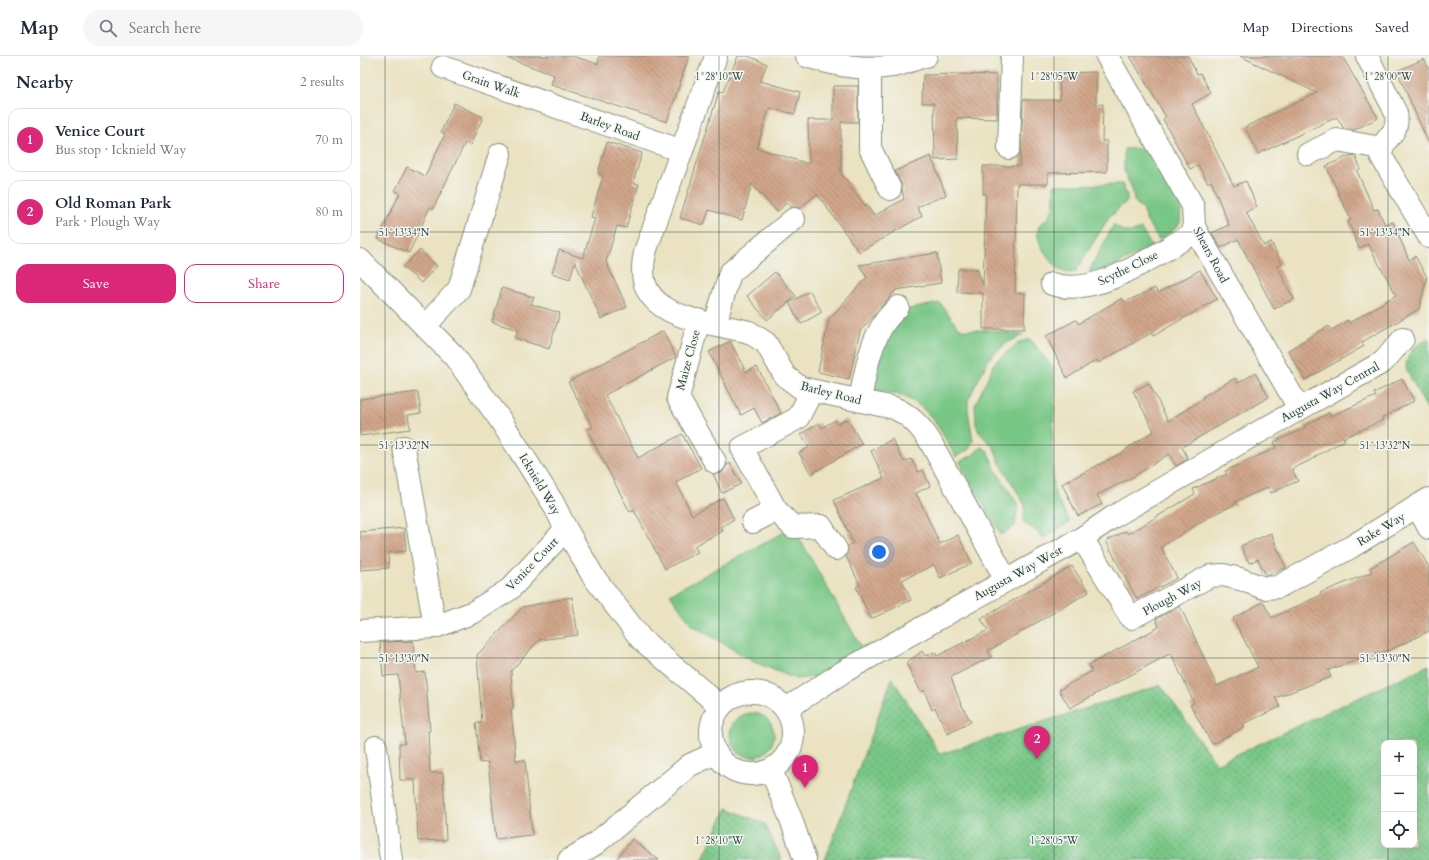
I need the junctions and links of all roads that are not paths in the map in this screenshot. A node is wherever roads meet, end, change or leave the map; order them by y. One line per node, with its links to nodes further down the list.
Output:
1 (716, 56): 12 (street, Barley Road)
2 (807, 56): 8 (street)
3 (923, 56): 8 (street)
4 (1012, 56): 10 (street)
5 (1107, 56): 17 (street, Shears Road)
6 (1367, 56): 11 (street)
7 (444, 67): 9 (street, Grain Walk)
8 (870, 68): 15 (street)
9 (539, 100): 12 (street, Barley Road)
10 (1009, 148)
11 (1381, 148): 14 (street); 18 (street)
12 (682, 151): 22 (street, Barley Road)
13 (500, 154): 23 (street)
14 (1308, 154)
15 (890, 189)
16 (794, 219): 22 (street, Maize Close)
17 (1194, 227): 20 (street, Scythe Close); 27 (street, Shears Road)
18 (1429, 237)
19 (360, 260): 23 (street, Icknield Way)
20 (1052, 284)
21 (898, 307): 26 (street)
22 (707, 322): 25 (street, Barley Road); 30 (street, Maize Close)
23 (425, 326): 35 (street, Icknield Way)
24 (1403, 339): 27 (street, Augusta Way Central)
25 (812, 391): 26 (street, Barley Road); 32 (street)
26 (860, 400): 39 (street, Barley Road)
27 (1300, 408): 28 (street, Augusta Way Central)
28 (1241, 442): 36 (street, Augusta Way West)
29 (404, 447): 40 (street)
30 (715, 462)
31 (1423, 503): 34 (street, Rake Way); 37 (street, Rake Way)
32 (776, 510): 33 (street); 38 (street)
33 (753, 522)
34 (1429, 528)
35 (566, 529): 40 (street, Venice Court); 42 (street, Icknield Way)
36 (1082, 538): 37 (street, Plough Way); 39 (street, Augusta Way West)
37 (1350, 547)
38 (836, 549)
39 (1006, 580): 43 (street, Augusta Way West)
40 (435, 627): 41 (street, Venice Court)
41 (360, 631)
42 (720, 706): 43 (street); 45 (street)
43 (786, 709): 46 (street)
44 (376, 747): 47 (street)
45 (716, 753): 46 (street); 48 (street)
46 (771, 770): 49 (street)
47 (391, 860)
48 (569, 860)
49 (805, 860)

